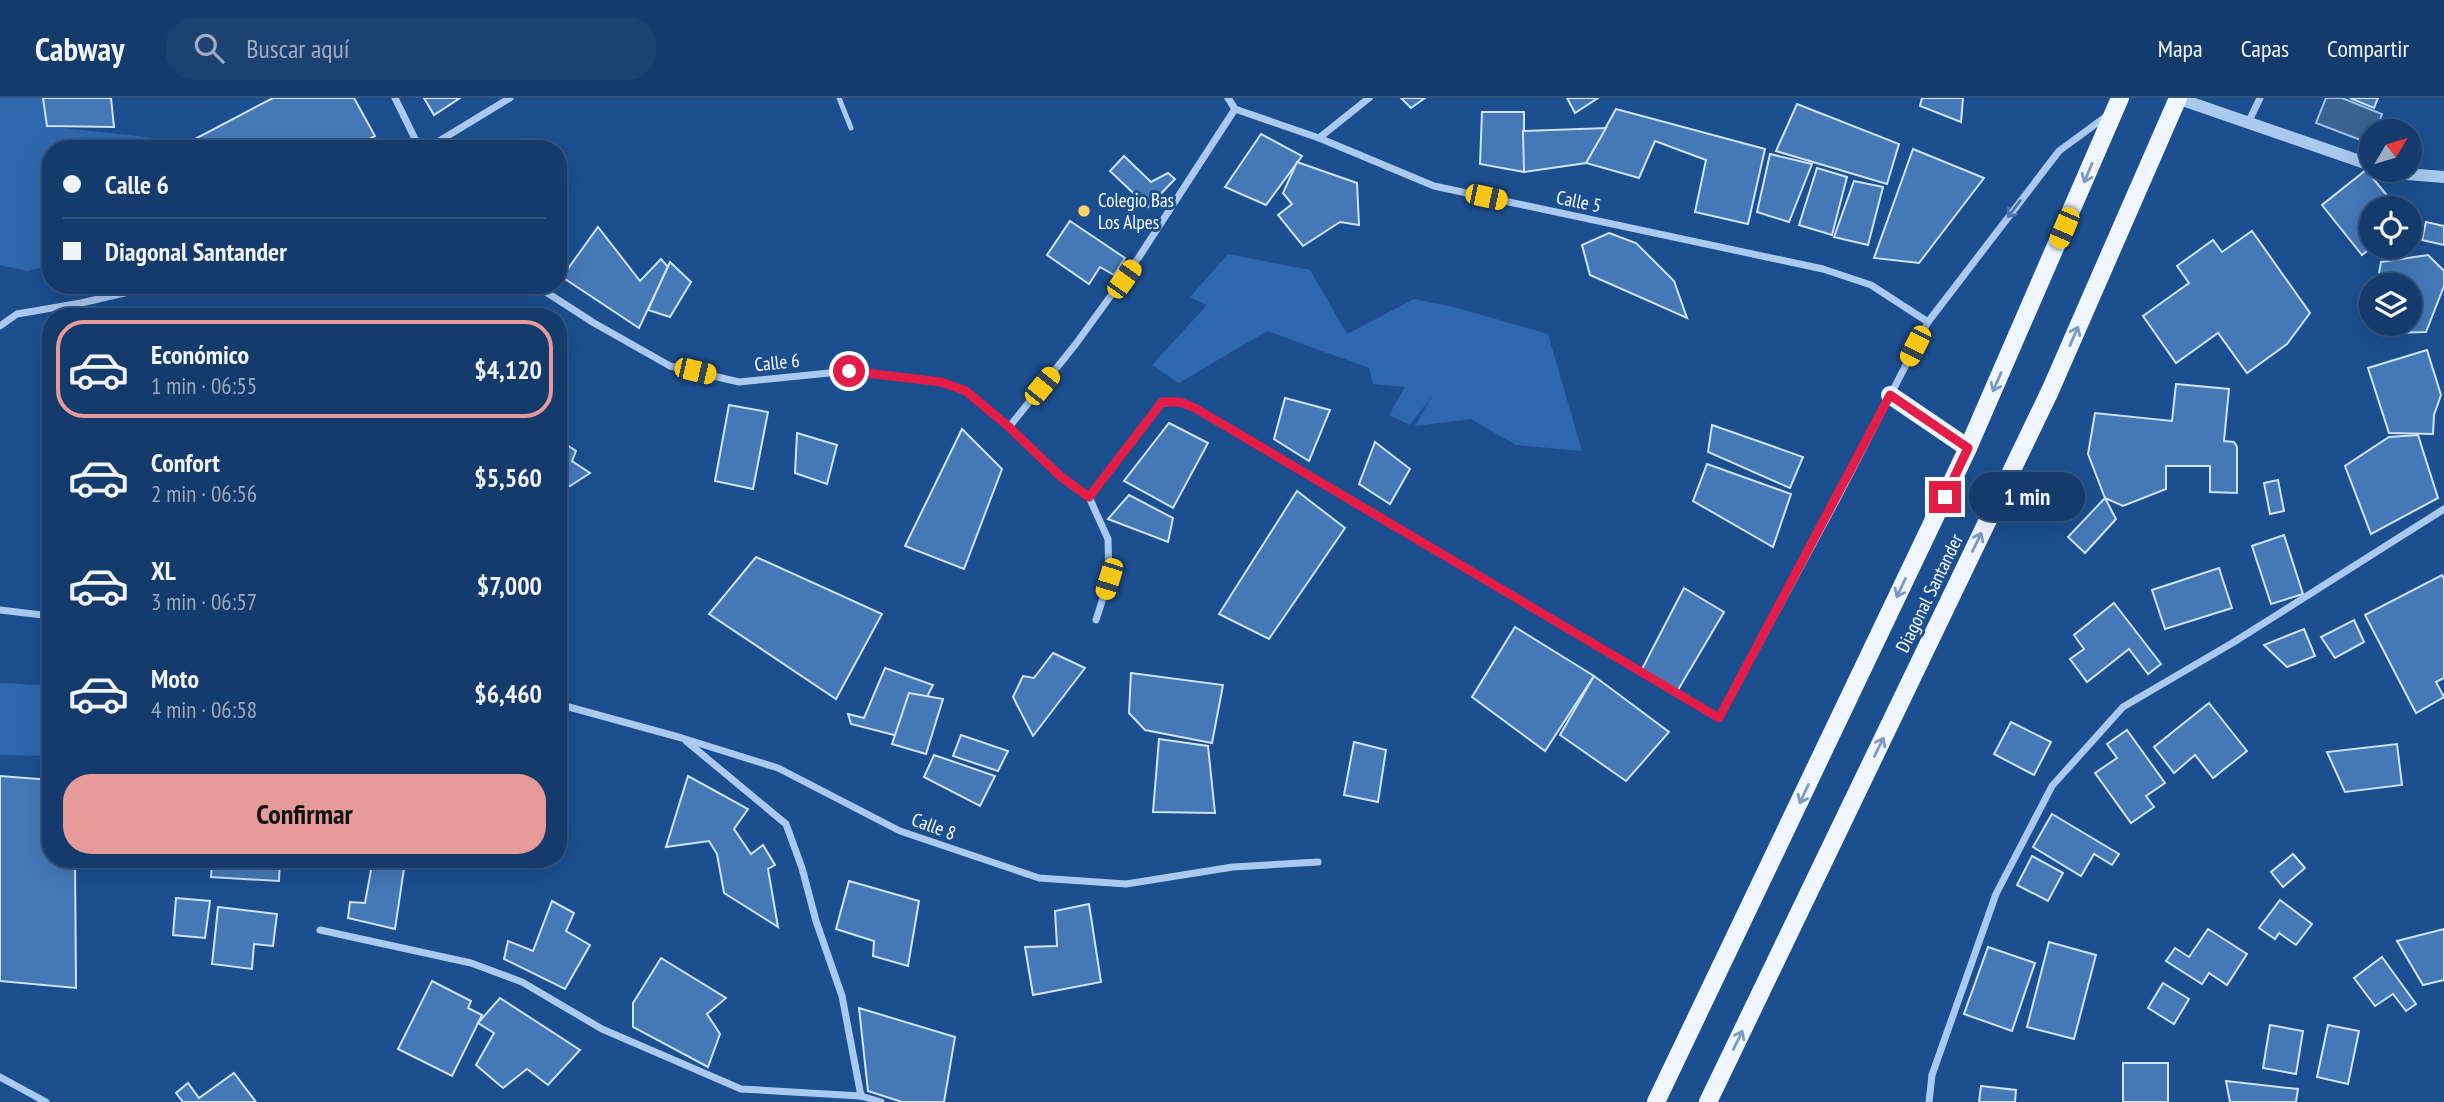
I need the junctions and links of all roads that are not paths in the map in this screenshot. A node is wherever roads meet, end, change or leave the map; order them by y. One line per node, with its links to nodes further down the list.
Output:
1 (394, 98): 13 (street)
2 (510, 98): 14 (street)
3 (839, 98): 11 (lane)
4 (1228, 98): 9 (street)
5 (1368, 98): 12 (street)
6 (2178, 98): 10 (street); 41 (main road, Diagonal Santander, one-way to 6)
7 (2260, 98): 10 (street)
8 (2117, 104): 22 (street, Diagonal Santander, one-way to 22); 26 (main road, Diagonal Santander, one-way to 26)
9 (1234, 109): 12 (street, Calle 5); 25 (street)
10 (2248, 124): 15 (street)
11 (851, 128)
12 (1319, 138): 22 (street, Calle 5)
13 (415, 140)
14 (441, 140)
15 (2359, 161)
16 (2422, 175): 17 (street)
17 (2444, 177)
18 (120, 294): 20 (street)
19 (549, 294): 25 (street, Calle 6)
20 (52, 308)
21 (42, 310): 23 (street)
22 (1928, 322): 24 (street, Diagonal Santander)
23 (0, 326)
24 (1890, 395): 26 (main road); 27 (street, Diagonal Santander)
25 (1009, 427): 27 (street, Calle 6)
26 (1968, 448): 40 (main road, Diagonal Santander, one-way to 40)
27 (1089, 497): 31 (street)
28 (2444, 509): 42 (street)
29 (0, 610): 30 (street)
30 (42, 615)
31 (1096, 620)
32 (567, 706): 33 (street, Calle 8)
33 (682, 738): 34 (street, Calle 8); 37 (street)
34 (1318, 862)
35 (320, 930): 37 (street)
36 (0, 1077): 38 (street)
37 (861, 1096): 39 (street)
38 (46, 1102)
39 (881, 1102)
40 (1656, 1102)
41 (1708, 1102)
42 (1929, 1102)

